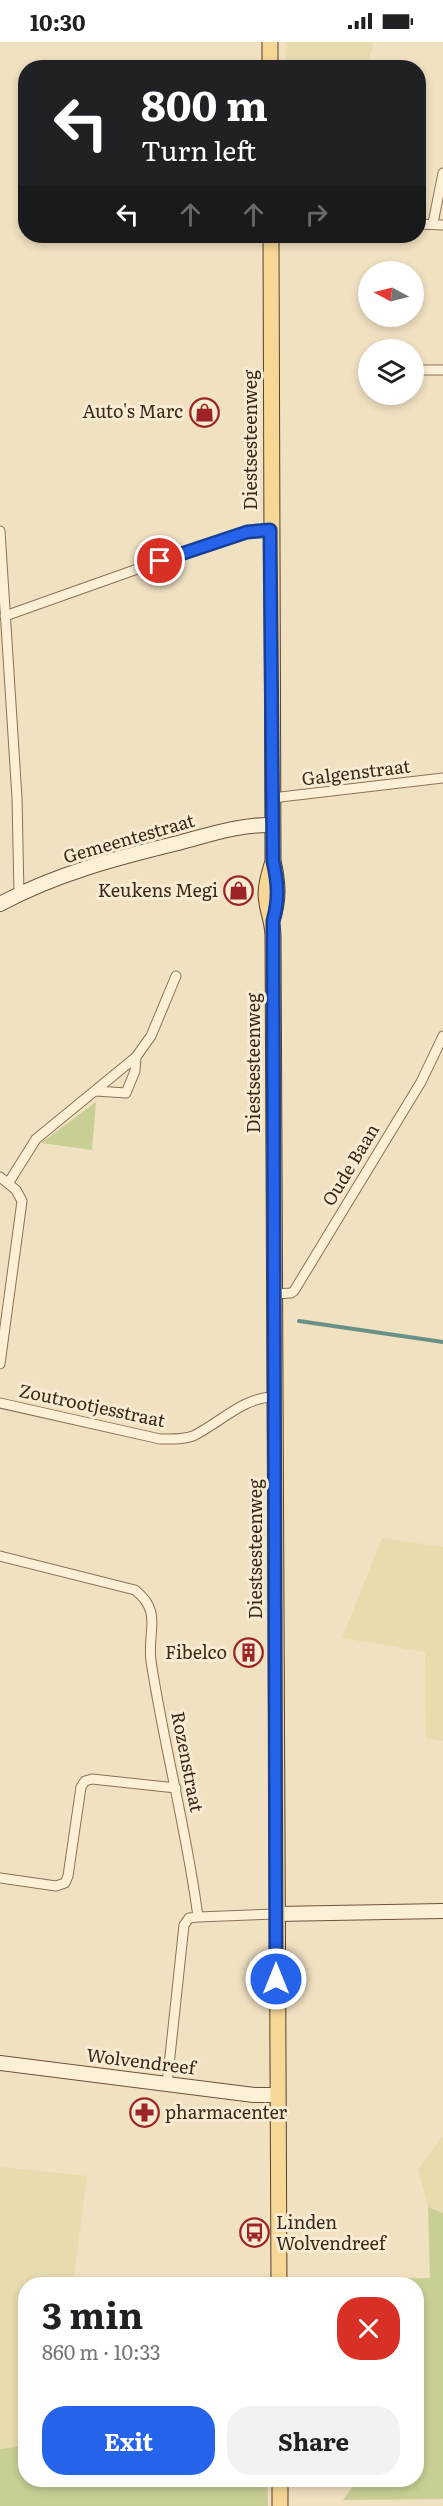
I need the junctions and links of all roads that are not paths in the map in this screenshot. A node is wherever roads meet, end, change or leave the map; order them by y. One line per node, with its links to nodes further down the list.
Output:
1 (270, 42): 2 (main road)
2 (270, 60)
3 (443, 173): 4 (street)
4 (438, 224)
5 (271, 243): 8 (main road, Diestsesteenweg)
6 (424, 370): 7 (street)
7 (443, 370)
8 (270, 530): 10 (street); 12 (main road, Diestsesteenweg)
9 (0, 531): 10 (street)
10 (5, 616): 14 (street)
11 (443, 778): 12 (street, Galgenstraat)
12 (272, 798): 13 (main road, Diestsesteenweg)
13 (272, 825): 14 (street, Gemeentestraat); 21 (main road, Diestsesteenweg)
14 (19, 894): 15 (street, Gemeentestraat)
15 (0, 904)
16 (176, 976): 18 (street)
17 (443, 1036): 21 (street, Oude Baan)
18 (135, 1057): 19 (street); 19 (street)
19 (96, 1091): 20 (street)
20 (4, 1180): 22 (street, Zoutrootjesstraat)
21 (274, 1294): 23 (main road, Diestsesteenweg)
22 (0, 1364)
23 (274, 1397): 24 (street, Zoutrootjesstraat); 29 (main road, Diestsesteenweg)
24 (0, 1403)
25 (0, 1556): 26 (street, Rozenstraat)
26 (176, 1788): 27 (street); 30 (street, Rozenstraat)
27 (0, 1878)
28 (443, 1911): 29 (street)
29 (276, 1914): 30 (street); 33 (main road, Diestsesteenweg)
30 (198, 1917): 32 (street)
31 (0, 2062): 32 (street, Wolvendreef)
32 (167, 2084): 33 (street, Wolvendreef)
33 (277, 2095): 34 (main road, Diestsesteenweg)
34 (279, 2277)
35 (280, 2487): 36 (main road)
36 (280, 2506)

